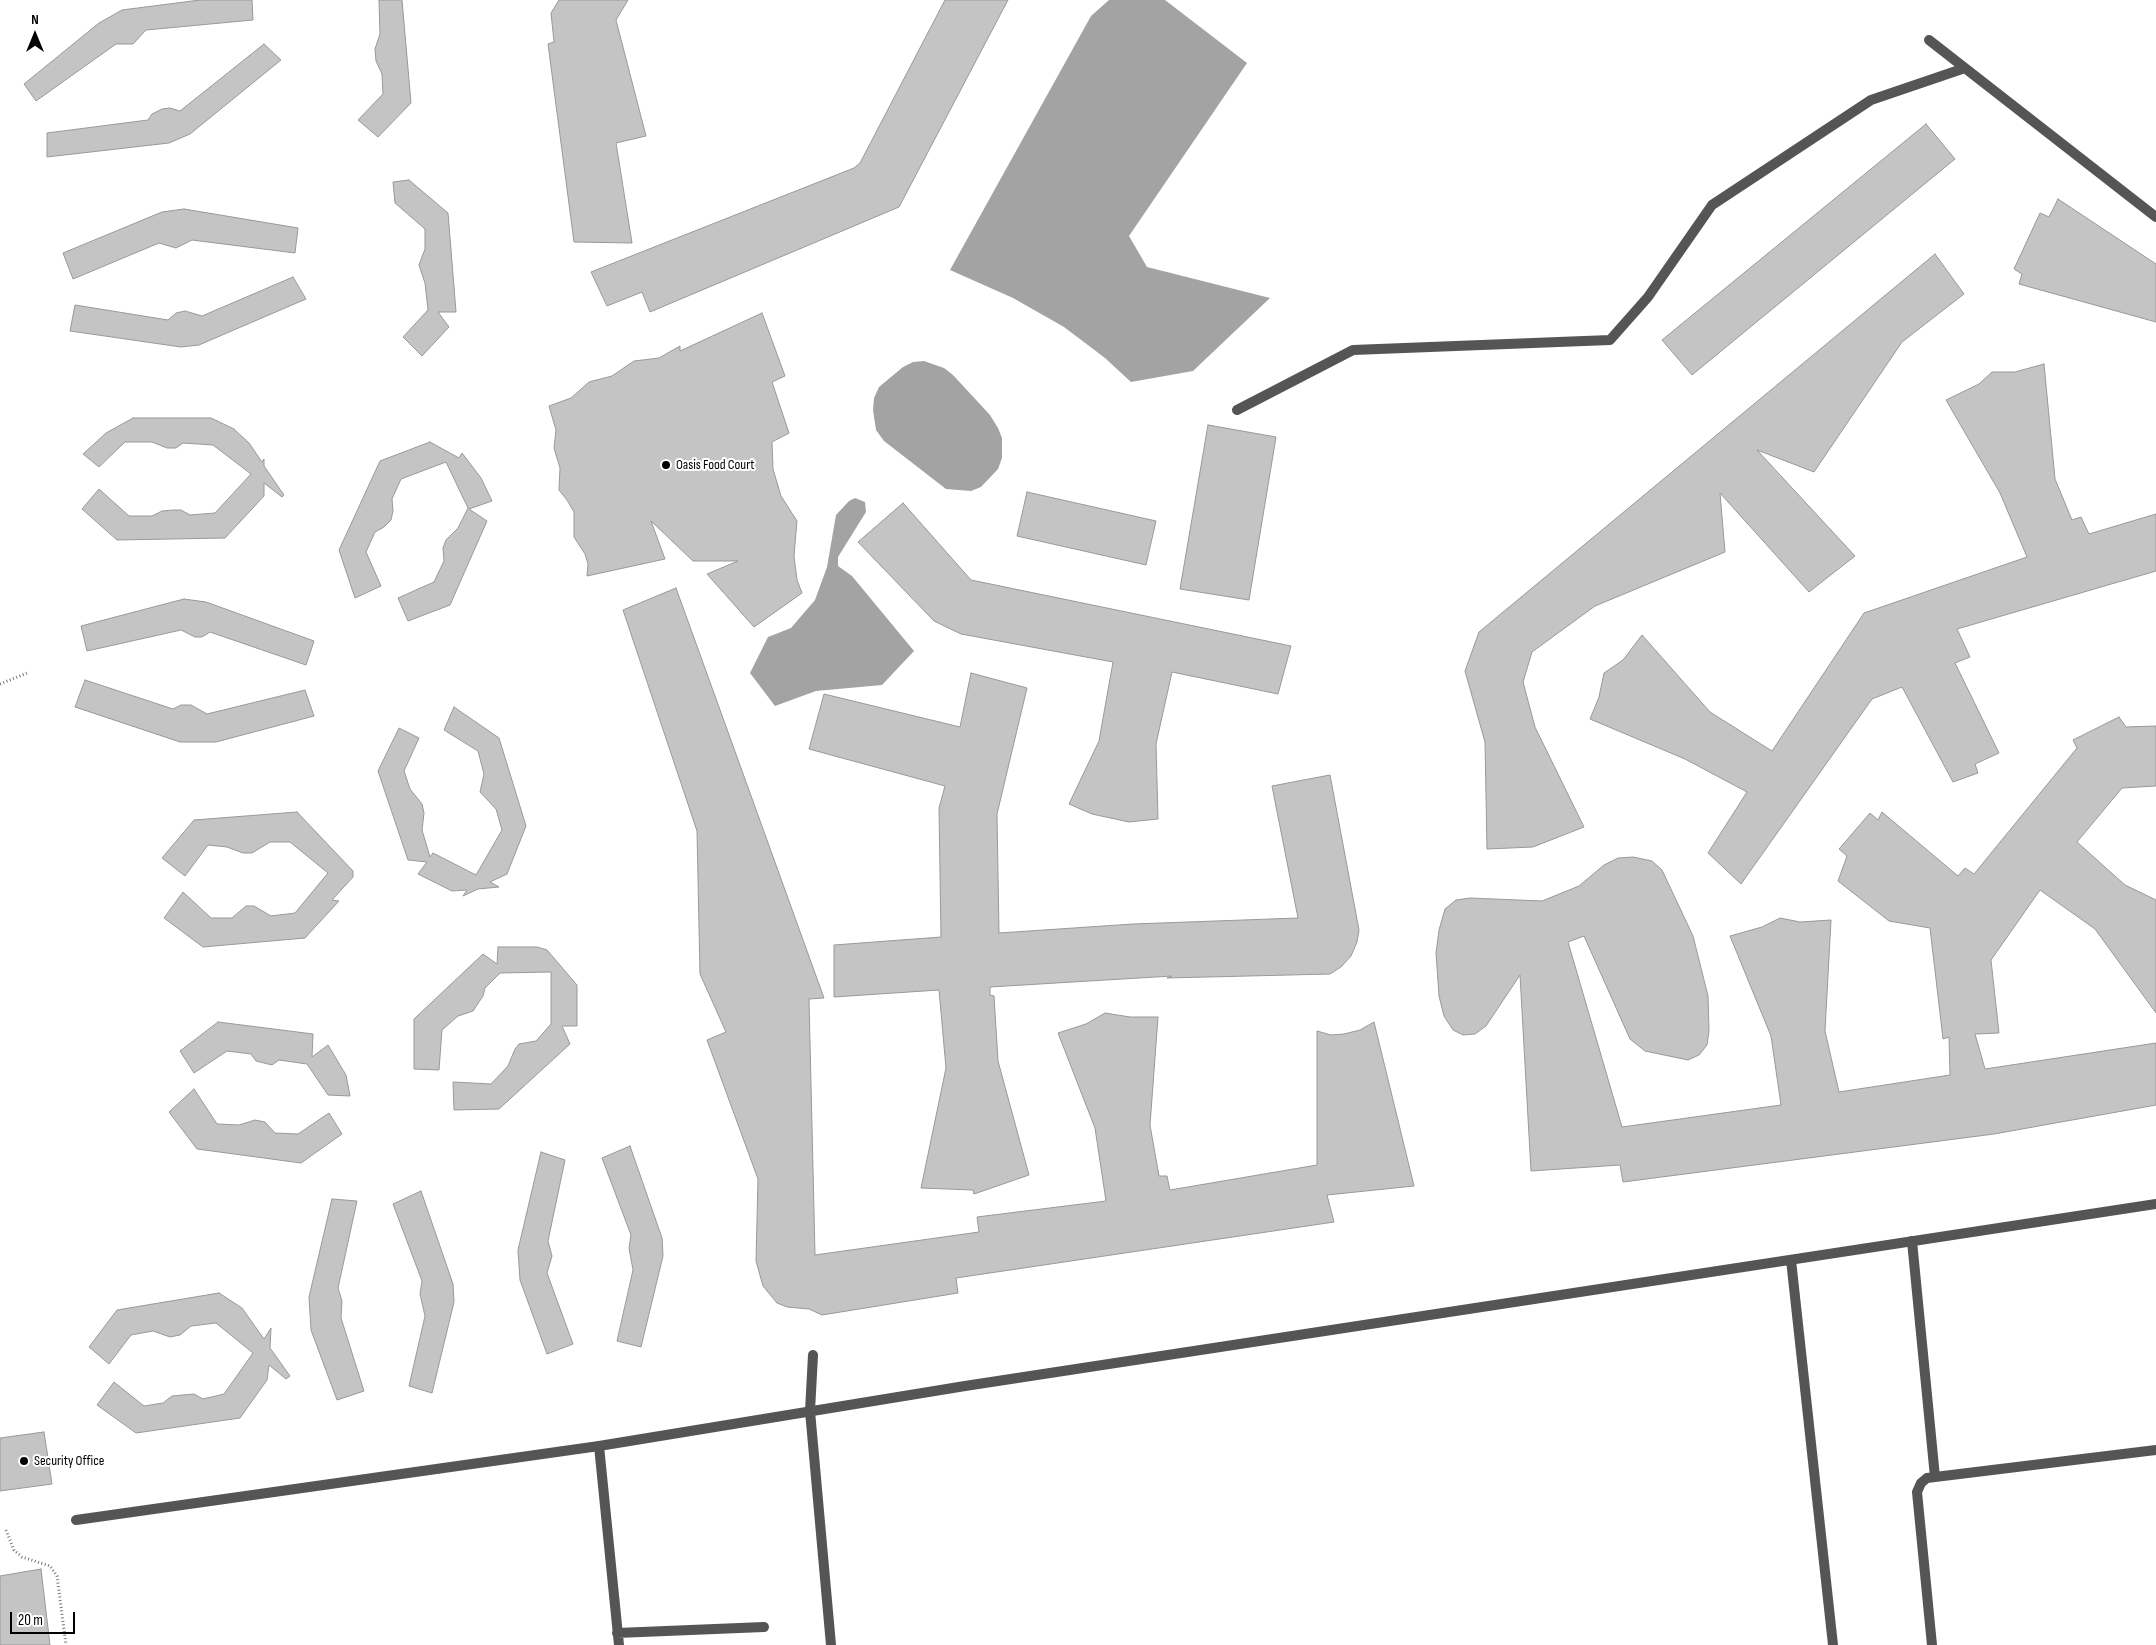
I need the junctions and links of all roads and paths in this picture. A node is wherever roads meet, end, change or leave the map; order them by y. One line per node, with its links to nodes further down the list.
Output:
1 (1929, 40): 2 (street)
2 (1965, 68): 3 (street); 4 (street)
3 (2156, 217)
4 (1237, 410)
5 (27, 674): 6 (path)
6 (0, 684)
7 (2156, 1204): 8 (street)
8 (1912, 1242): 9 (street); 14 (street)
9 (1791, 1260): 11 (street); 22 (street)
10 (813, 1355): 11 (street)
11 (810, 1412): 12 (street); 21 (street)
12 (599, 1446): 15 (street); 18 (street)
13 (2156, 1450): 14 (street)
14 (1935, 1477): 23 (street)
15 (76, 1520)
16 (6, 1530): 19 (path)
17 (764, 1627): 18 (street)
18 (617, 1633): 20 (street)
19 (66, 1645)
20 (618, 1645)
21 (831, 1645)
22 (1833, 1645)
23 (1932, 1645)

